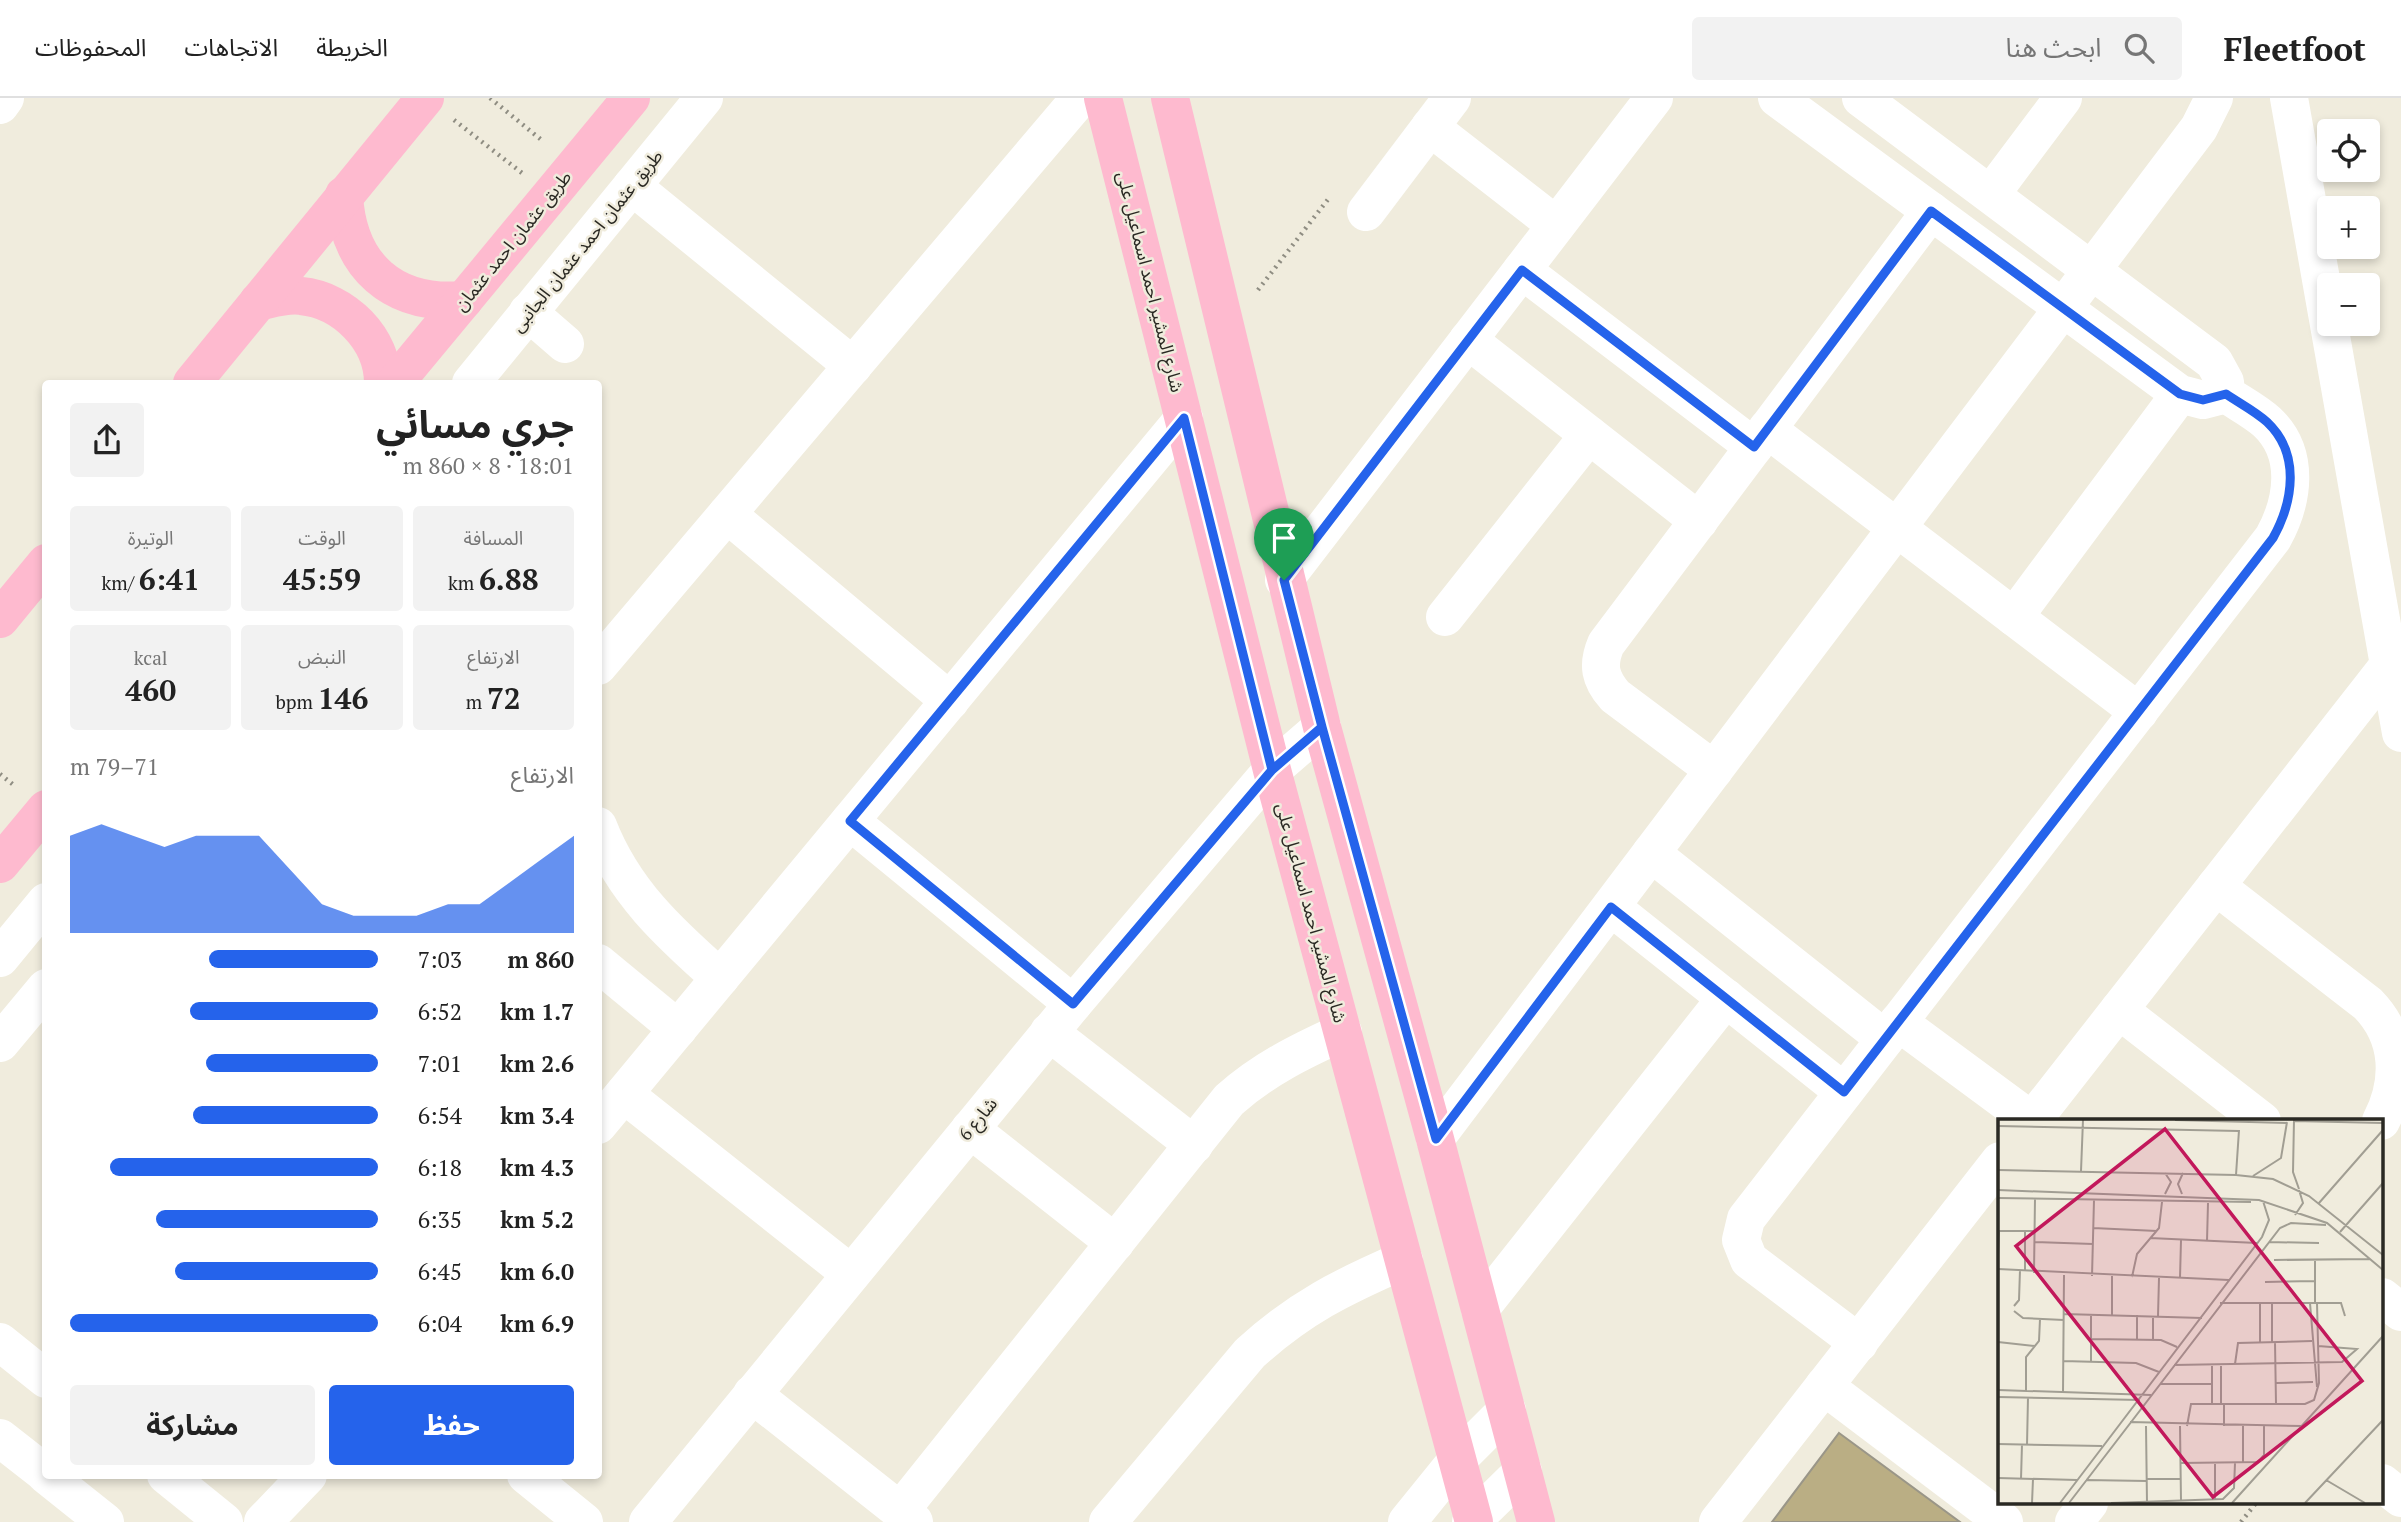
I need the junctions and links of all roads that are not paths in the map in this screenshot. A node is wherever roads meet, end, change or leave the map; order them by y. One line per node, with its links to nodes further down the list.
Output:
1 (5, 98): 13 (street)
2 (631, 98): 24 (main road, طريق عثمان احمد عثمان)
3 (704, 98): 16 (street, طريق عثمان احمد عثمان الجانبى)
4 (1080, 98): 30 (street)
5 (1103, 98): 37 (main road, شارع المشير احمد اسماعيل على)
6 (1170, 98): 44 (main road)
7 (1654, 98): 21 (street)
8 (1777, 98): 20 (street)
9 (1861, 98): 17 (street)
10 (2063, 98): 17 (street)
11 (2214, 98): 23 (street)
12 (2289, 98): 49 (street)
13 (0, 104)
14 (436, 106): 18 (main road)
15 (1441, 113): 19 (street); 21 (street)
16 (632, 186): 27 (street, طريق عثمان احمد عثمان الجانبى); 30 (street)
17 (1991, 194): 23 (street)
18 (344, 195): 24 (main road); 25 (main road)
19 (1352, 202)
20 (1931, 211): 26 (street); 39 (street)
21 (1556, 225): 22 (street)
22 (1522, 270): 28 (street); 39 (street)
23 (2092, 271): 26 (street); 36 (street)
24 (464, 300): 33 (main road, طريق عثمان احمد عثمان)
25 (258, 302): 31 (main road); 32 (main road)
26 (2063, 308): 35 (street); 42 (street)
27 (528, 312): 29 (street); 34 (street, طريق عثمان احمد عثمان الجانبى)
28 (1468, 340): 38 (street); 44 (street)
29 (565, 344)
30 (853, 366): 40 (street)
31 (194, 380)
32 (383, 380)
33 (398, 380)
34 (473, 380)
35 (2180, 394): 36 (street); 46 (street)
36 (2226, 394): 51 (street)
37 (1184, 418): 50 (street); 54 (main road, شارع المشير احمد اسماعيل على)
38 (1589, 435): 41 (street); 45 (street)
39 (1761, 438): 41 (street); 42 (street)
40 (727, 514): 48 (street); 50 (street)
41 (1699, 521): 55 (street)
42 (1897, 528): 46 (street); 55 (street)
43 (42, 568): 47 (main road)
44 (1284, 580): 52 (main road)
45 (1445, 617)
46 (2014, 617): 51 (street)
47 (0, 619)
48 (602, 661)
49 (2389, 665): 53 (street); 61 (street)
50 (950, 701): 57 (street)
51 (2139, 712): 72 (street)
52 (1322, 727): 54 (street, شارع 6); 83 (main road)
53 (2401, 733)
54 (1272, 770): 70 (street, شارع 6); 73 (main road, شارع المشير احمد اسماعيل على)
55 (1714, 770): 59 (street)
56 (42, 813): 60 (main road)
57 (850, 821): 66 (street); 70 (street)
58 (602, 835): 66 (street)
59 (1651, 853): 63 (street); 72 (street)
60 (0, 864)
61 (2216, 886): 69 (street); 80 (street)
62 (42, 907): 64 (street)
63 (1611, 907): 68 (street); 83 (street)
64 (0, 958)
65 (602, 966): 71 (street)
66 (720, 978): 71 (street)
67 (42, 993): 74 (street)
68 (1726, 998): 75 (street); 90 (street)
69 (2119, 1010): 78 (street); 79 (street)
70 (1061, 1018): 82 (street, شارع 6); 84 (street)
71 (678, 1029): 76 (street)
72 (1892, 1030): 75 (street); 77 (street)
73 (1343, 1032): 84 (street); 87 (main road, شارع المشير احمد اسماعيل على)
74 (0, 1043)
75 (1844, 1092): 92 (street)
76 (624, 1094): 81 (street); 88 (street)
77 (2029, 1119)
78 (2034, 1119)
79 (2259, 1119)
80 (2382, 1119)
81 (602, 1120)
82 (970, 1129): 86 (street); 88 (street, شارع 6)
83 (1436, 1139): 90 (main road)
84 (1194, 1145): 86 (street)
85 (1994, 1181): 92 (street)
86 (1115, 1243): 109 (street)
87 (1404, 1260): 99 (main road, شارع المشير احمد اسماعيل على); 116 (street)
88 (851, 1274): 96 (street, شارع 6)
89 (2384, 1299): 91 (street)
90 (1480, 1309): 97 (main road)
91 (2401, 1312)
92 (1859, 1343): 95 (street)
93 (1, 1344): 94 (street)
94 (42, 1376)
95 (1824, 1387): 119 (street); 120 (street)
96 (752, 1394): 109 (street); 115 (street, شارع 6)
97 (1507, 1410): 99 (street); 100 (main road)
98 (0, 1438): 101 (street)
99 (1458, 1459): 110 (main road, شارع المشير احمد اسماعيل على); 117 (street)
100 (1523, 1471): 110 (street); 118 (main road)
101 (42, 1472)
102 (51, 1479): 111 (street)
103 (171, 1479): 112 (street)
104 (304, 1479): 113 (street)
105 (531, 1479): 114 (street)
106 (2384, 1485): 107 (street)
107 (2401, 1498)
108 (2088, 1504): 121 (street)
109 (907, 1516)
110 (1473, 1521)
111 (105, 1522)
112 (224, 1522)
113 (263, 1522)
114 (584, 1522)
115 (648, 1522)
116 (1108, 1522)
117 (1407, 1522)
118 (1536, 1522)
119 (1718, 1522)
120 (2004, 1522)
121 (2074, 1522)

